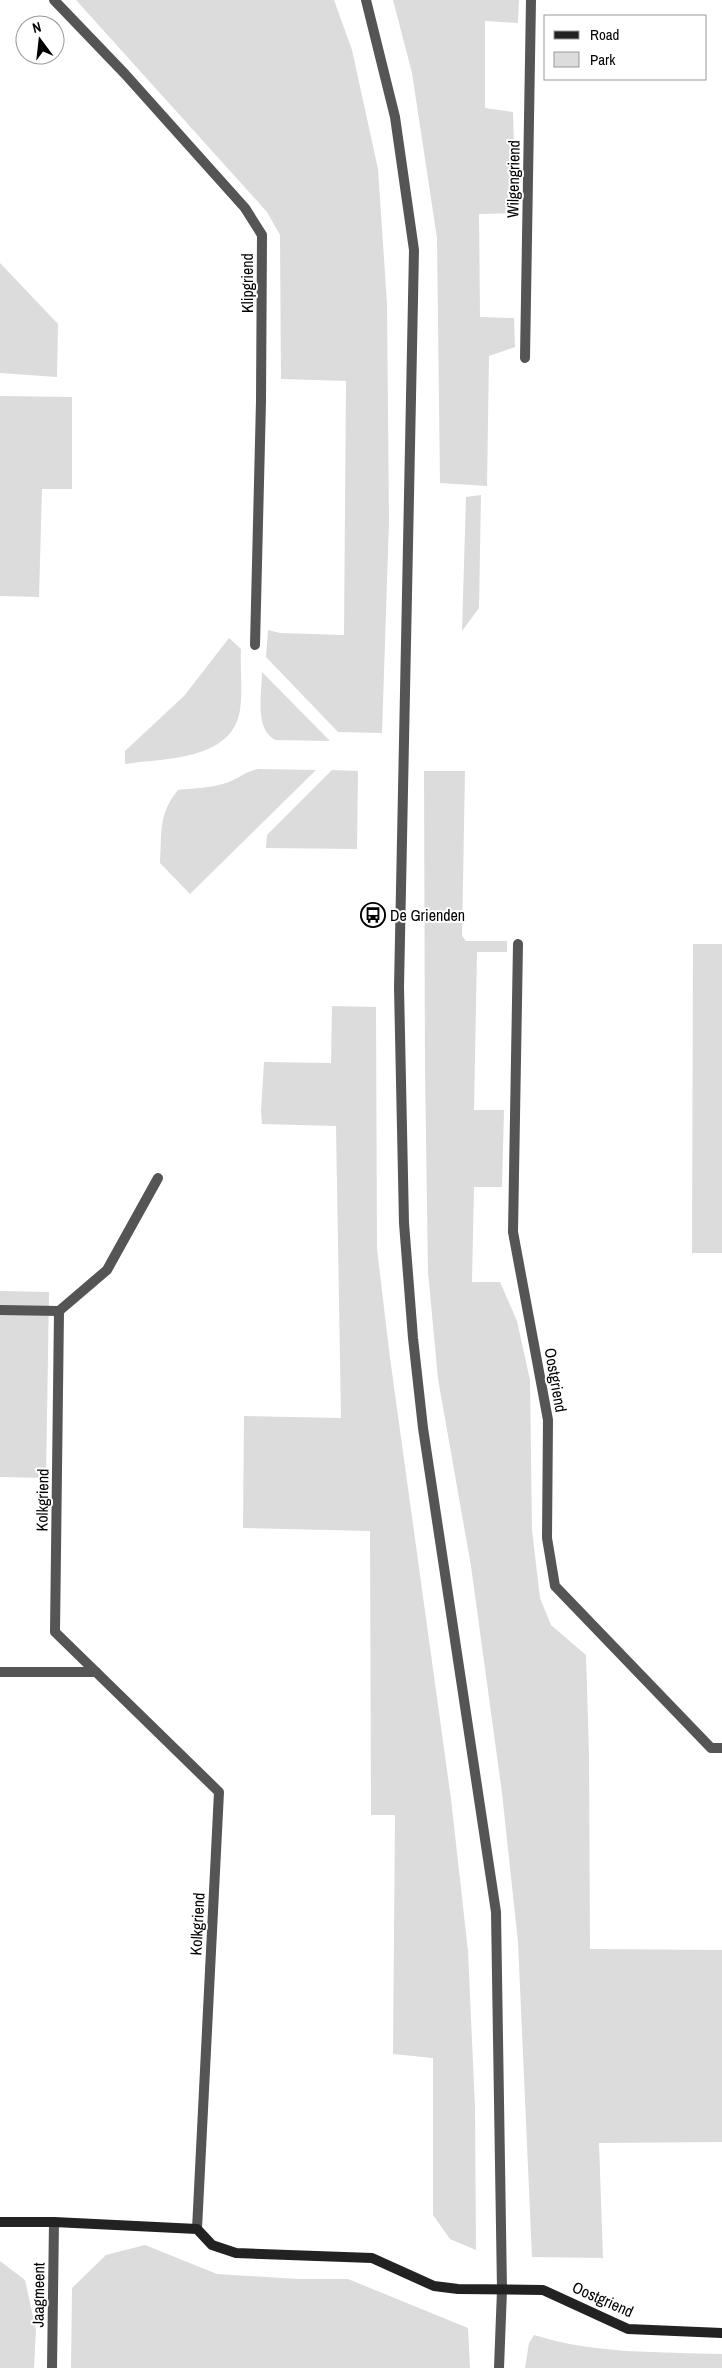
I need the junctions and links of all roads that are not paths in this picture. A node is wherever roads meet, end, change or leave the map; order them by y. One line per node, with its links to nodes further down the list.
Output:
1 (54, 0): 5 (street, Klipgriend)
2 (366, 0): 16 (street)
3 (531, 0): 4 (street, Wilgengriend)
4 (525, 358)
5 (255, 645)
6 (518, 944): 12 (street, Oostgriend)
7 (158, 1178): 9 (street)
8 (0, 1310): 9 (street)
9 (59, 1311): 11 (street, Kolkgriend)
10 (0, 1672): 11 (street)
11 (96, 1672): 15 (street, Kolkgriend)
12 (722, 1748)
13 (0, 2222): 14 (street)
14 (54, 2222): 15 (street); 18 (street, Jaagmeent)
15 (197, 2229): 16 (street)
16 (502, 2290): 17 (street, Oostgriend); 19 (street)
17 (722, 2334)
18 (52, 2368)
19 (499, 2368)

